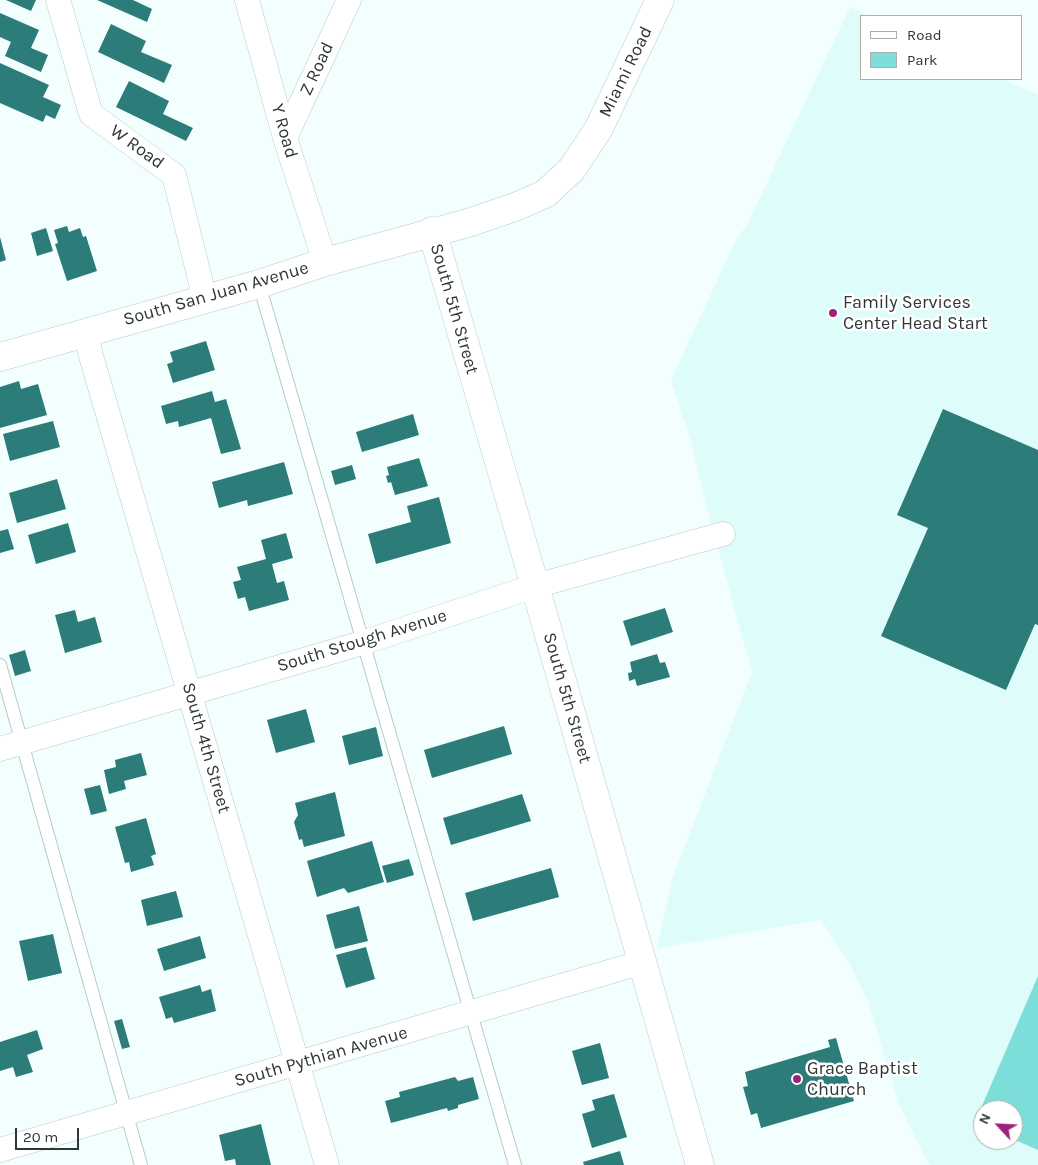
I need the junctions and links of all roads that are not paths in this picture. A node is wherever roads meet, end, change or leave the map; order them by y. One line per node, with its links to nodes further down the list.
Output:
1 (58, 0): 9 (street, W Road)
2 (247, 0): 5 (street, Y Road)
3 (350, 0): 5 (street, Z Road)
4 (660, 0): 6 (street, Miami Road)
5 (285, 138): 7 (street, Y Road)
6 (432, 231): 7 (street, South San Juan Avenue); 13 (street, South 5th Street)
7 (325, 262): 8 (street, South San Juan Avenue)
8 (259, 284): 9 (street, South San Juan Avenue); 14 (lane)
9 (205, 299): 10 (street, South San Juan Avenue)
10 (86, 332): 11 (street, South San Juan Avenue); 16 (street, South 4th Street)
11 (0, 357)
12 (723, 534): 13 (street, South Stough Avenue)
13 (535, 586): 14 (street, South Stough Avenue); 18 (street, South 5th Street)
14 (362, 643): 16 (street, South Stough Avenue); 19 (lane)
15 (0, 665): 17 (lane)
16 (190, 693): 17 (street, South Stough Avenue); 20 (street, South 4th Street)
17 (11, 745): 21 (lane)
18 (642, 962): 19 (street, South Pythian Avenue); 26 (street, South 5th Street)
19 (471, 1014): 20 (street, South Pythian Avenue); 25 (lane)
20 (297, 1064): 21 (street, South Pythian Avenue); 24 (street, South 4th Street)
21 (127, 1113): 22 (street, South Pythian Avenue); 23 (lane)
22 (0, 1150)
23 (142, 1165)
24 (327, 1165)
25 (515, 1165)
26 (700, 1165)

